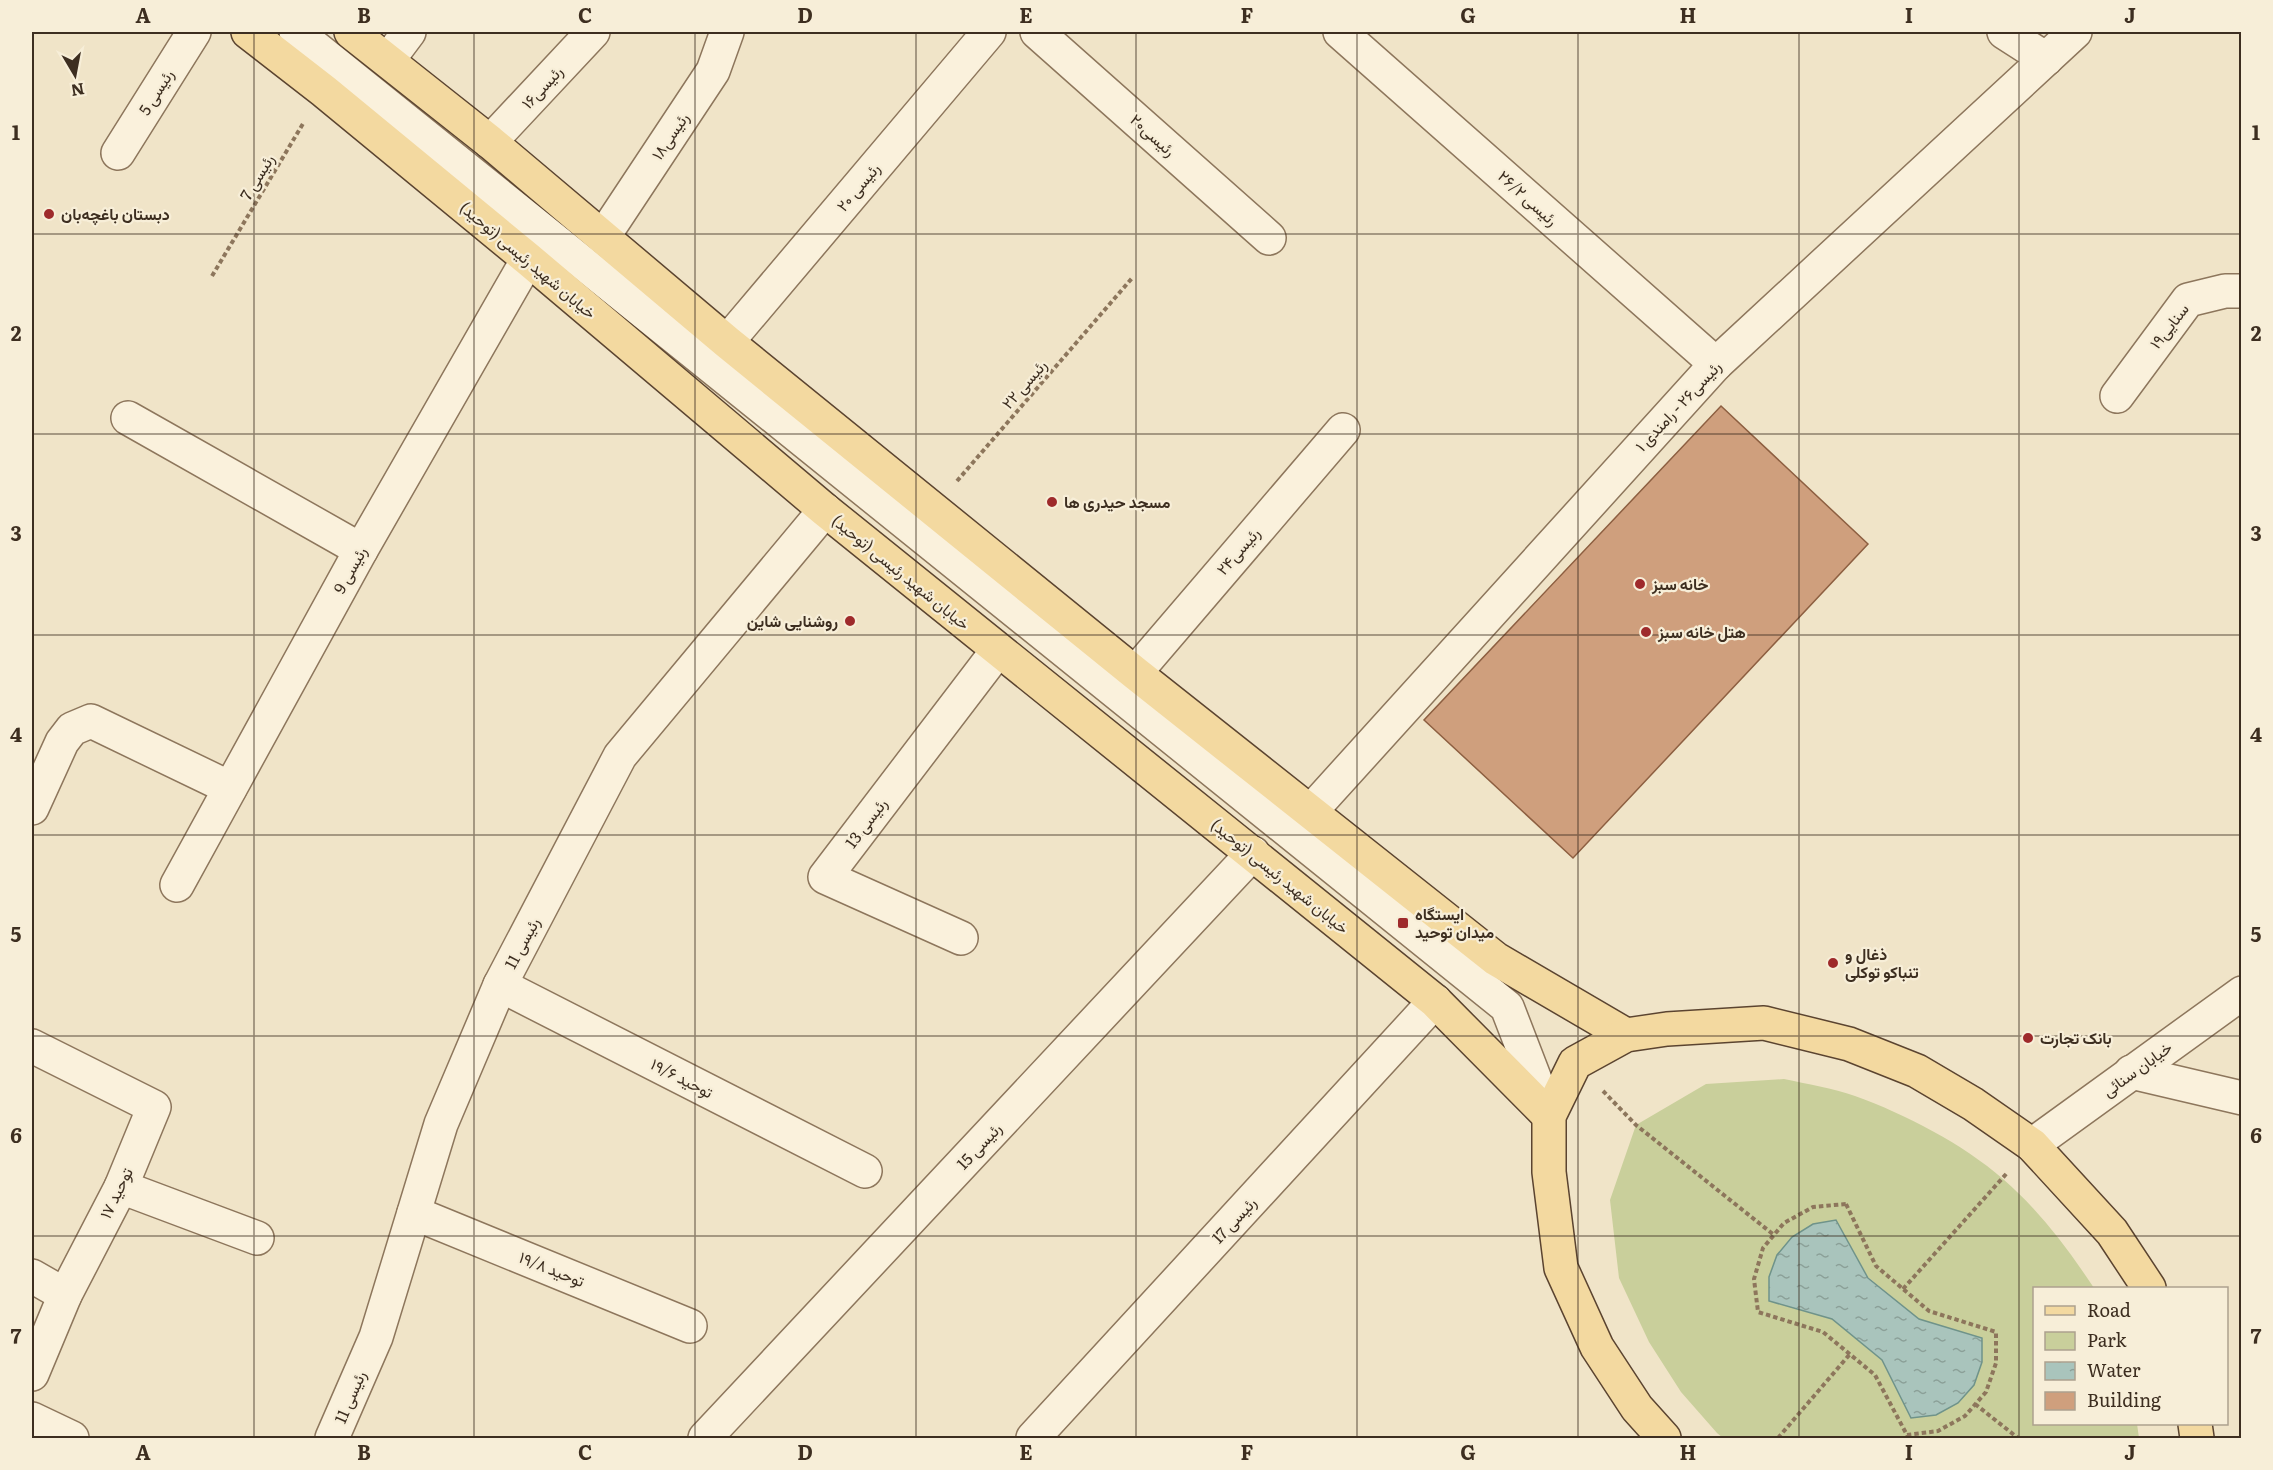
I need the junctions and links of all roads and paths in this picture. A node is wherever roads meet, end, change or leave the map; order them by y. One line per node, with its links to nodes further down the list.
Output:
1 (194, 32): 17 (street, رئیسی 5)
2 (248, 32): 15 (main road, خیابان شهید رئیسی (توحید))
3 (296, 32): 48 (street)
4 (351, 32): 14 (main road)
5 (409, 32): 14 (street)
6 (593, 32): 16 (street, رئیسی۱۶)
7 (727, 32): 18 (street, رئیسی۱۸)
8 (989, 32): 24 (street, رئیسی ۲۰)
9 (1037, 32): 19 (street, رئیسی۲۰)
10 (1340, 32): 25 (street, رئیسی ۲۶/۲)
11 (2004, 32): 13 (street)
12 (2075, 32): 13 (street, رئیسی۲۶ - رامندی ۱)
13 (2046, 58): 25 (street, رئیسی۲۶ - رامندی ۱)
14 (388, 60): 16 (main road)
15 (324, 91): 20 (main road, خیابان شهید رئیسی (توحید)); 21 (path, رئیسی 7)
16 (490, 142): 18 (main road)
17 (118, 153)
18 (603, 237): 24 (main road)
19 (1269, 238)
20 (528, 259): 30 (main road, خیابان شهید رئیسی (توحید)); 31 (street, رئیسی 9)
21 (212, 276)
22 (1133, 277): 29 (path, رئیسی ۲۲)
23 (2241, 291): 26 (street, سنایی۱۹)
24 (726, 342): 29 (main road)
25 (1716, 364): 36 (street, رئیسی۲۶ - رامندی ۱)
26 (2117, 396)
27 (128, 418): 31 (street)
28 (1342, 430): 33 (street, رئیسی۲۴)
29 (934, 508): 33 (main road)
30 (825, 510): 32 (main road, خیابان شهید رئیسی (توحید)); 40 (street, رئیسی 11)
31 (361, 550): 34 (street, رئیسی 9)
32 (998, 650): 37 (main road, خیابان شهید رئیسی (توحید)); 39 (street, رئیسی 13)
33 (1135, 673): 36 (main road)
34 (230, 788): 35 (street); 38 (street, رئیسی 9)
35 (32, 808)
36 (1311, 811): 43 (main road)
37 (1253, 853): 42 (main road, خیابان شهید رئیسی (توحید)); 66 (street, رئیسی 15)
38 (177, 885)
39 (960, 938)
40 (500, 985): 50 (street, توحید ۱۹/۶); 52 (street, رئیسی 11)
41 (2241, 993): 46 (street, خیابان سنائی)
42 (1435, 1001): 48 (main road, خیابان شهید رئیسی (توحید)); 67 (street, رئیسی 17)
43 (1626, 1035): 45 (main road); 49 (main road)
44 (46, 1052): 51 (street, توحید ۱۷)
45 (1575, 1063): 48 (main road); 53 (path)
46 (2131, 1072): 47 (street); 49 (street, خیابان سنائی)
47 (2241, 1098)
48 (1549, 1116): 68 (main road)
49 (2032, 1145): 56 (main road); 57 (path)
50 (865, 1171)
51 (121, 1187): 54 (street); 58 (street, توحید ۱۷)
52 (414, 1213): 59 (street, توحید ۱۹/۸); 65 (street, رئیسی 11)
53 (1774, 1235): 57 (path); 60 (path)
54 (257, 1238)
55 (32, 1276): 58 (street)
56 (2148, 1287)
57 (1903, 1289): 62 (path)
58 (65, 1295): 61 (street, توحید ۱۷)
59 (690, 1326)
60 (1850, 1354): 62 (path); 69 (path)
61 (32, 1374)
62 (1976, 1404): 70 (path)
63 (32, 1419): 64 (street)
64 (72, 1438)
65 (332, 1438)
66 (705, 1438)
67 (1033, 1438)
68 (1664, 1438)
69 (1778, 1438)
70 (2018, 1438)

